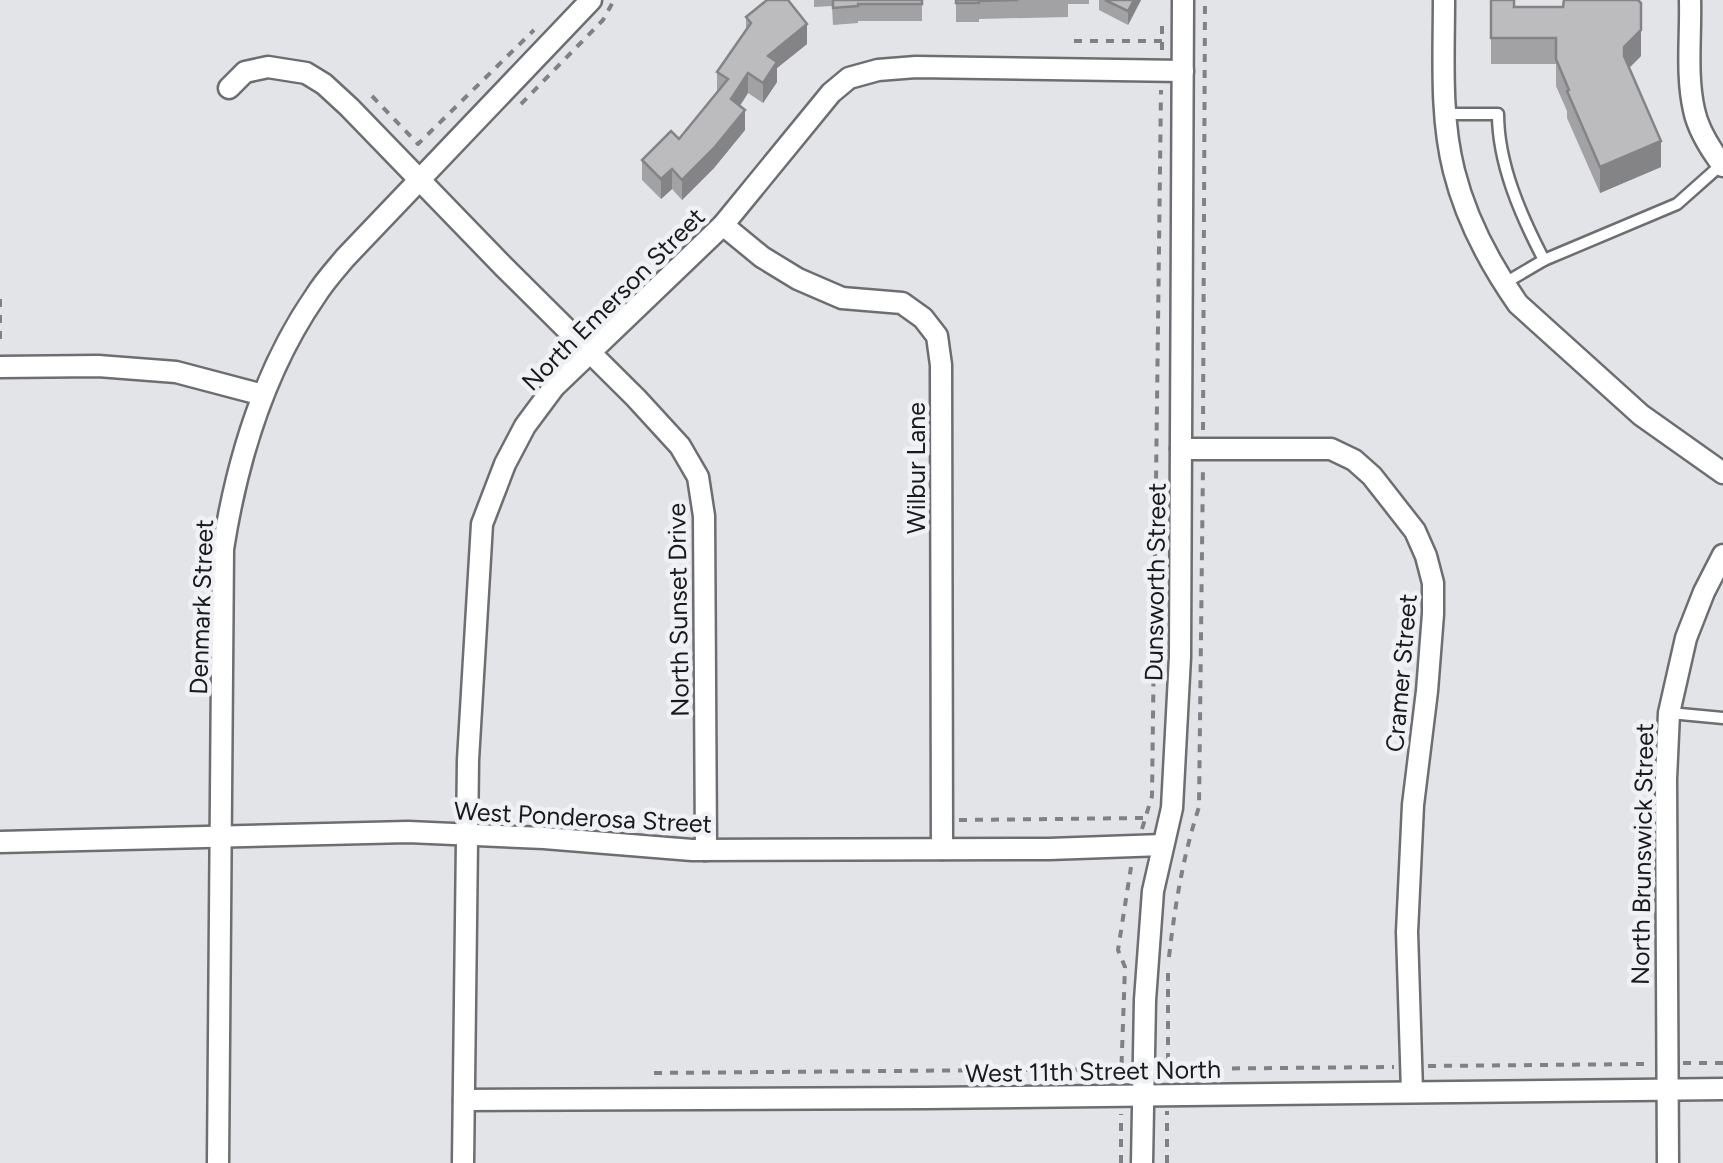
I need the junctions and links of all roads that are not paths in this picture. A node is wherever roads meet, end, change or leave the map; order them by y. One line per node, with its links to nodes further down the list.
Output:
1 (591, 0): 9 (street, Denmark Street)
2 (1183, 0): 5 (street, Dunsworth Street)
3 (1444, 0): 7 (street)
4 (1690, 0): 8 (street)
5 (1183, 71): 10 (street, North Emerson Street); 16 (street, Dunsworth Street)
6 (229, 88): 9 (street, North Sunset Drive)
7 (1446, 114): 11 (lane); 12 (street)
8 (1722, 165): 11 (lane)
9 (420, 180): 13 (street, North Sunset Drive); 15 (street, Denmark Street)
10 (723, 225): 13 (street, North Emerson Street); 25 (street, Wilbur Lane)
11 (1544, 260): 12 (lane)
12 (1504, 284): 17 (street)
13 (588, 352): 21 (street, North Emerson Street); 26 (street, North Sunset Drive)
14 (0, 367): 15 (street)
15 (263, 395): 22 (street, Denmark Street)
16 (1182, 449): 24 (street, Dunsworth Street); 29 (street, Cramer Street)
17 (1723, 474)
18 (1723, 555): 19 (street, North Brunswick Street)
19 (1669, 713): 20 (lane); 28 (street, North Brunswick Street)
20 (1723, 718)
21 (467, 834): 22 (street, West Ponderosa Street); 26 (street, West Ponderosa Street); 31 (street, North Emerson Street)
22 (220, 836): 23 (street, West Ponderosa Street); 32 (street, Denmark Street)
23 (0, 842)
24 (1163, 846): 25 (street, West Ponderosa Street); 30 (street, Dunsworth Street)
25 (942, 849): 26 (street, West Ponderosa Street)
26 (706, 850)
27 (1723, 1089): 28 (street, West 11th Street North)
28 (1667, 1090): 29 (street, West 11th Street North); 35 (street, North Brunswick Street)
29 (1412, 1091): 30 (street, West 11th Street North)
30 (1143, 1095): 31 (street, West 11th Street North); 34 (street, Dunsworth Street)
31 (464, 1100): 33 (street, North Emerson Street)
32 (218, 1163)
33 (464, 1163)
34 (1142, 1163)
35 (1668, 1163)

